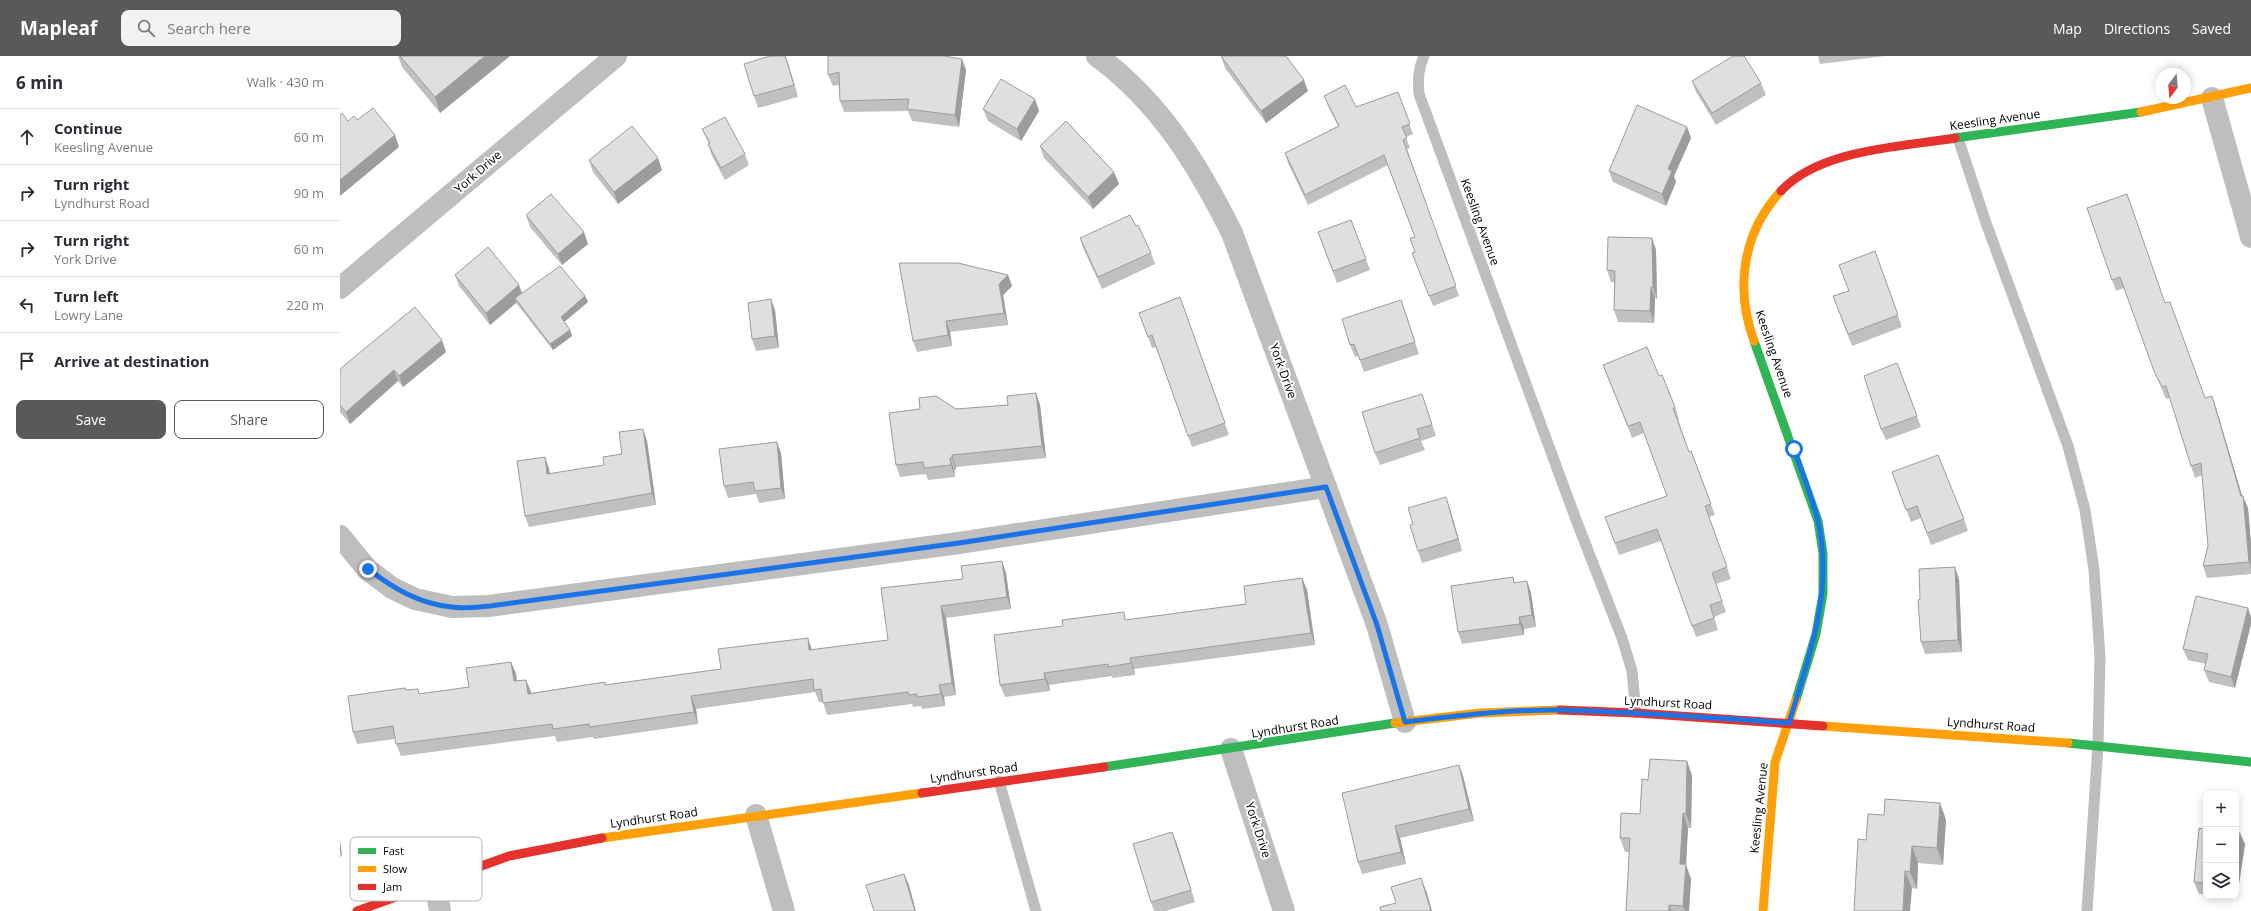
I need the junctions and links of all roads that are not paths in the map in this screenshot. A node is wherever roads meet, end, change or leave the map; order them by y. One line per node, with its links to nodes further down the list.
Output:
1 (616, 56): 8 (street, York Drive)
2 (1097, 56): 9 (street, York Drive)
3 (1424, 56): 11 (lane, Keesling Avenue)
4 (2251, 88): 5 (main road, Keesling Avenue)
5 (2212, 98): 6 (main road, Keesling Avenue); 7 (street)
6 (1958, 138): 13 (main road, Keesling Avenue); 14 (lane)
7 (2251, 237)
8 (340, 288)
9 (1326, 487): 10 (street); 12 (street, York Drive)
10 (340, 536)
11 (1636, 713): 12 (main road, Lyndhurst Road); 13 (main road, Lyndhurst Road)
12 (1405, 722): 15 (main road, Lyndhurst Road)
13 (1789, 723): 14 (main road, Lyndhurst Road); 27 (main road, Keesling Avenue)
14 (2098, 745): 16 (main road, Lyndhurst Road); 28 (lane)
15 (1231, 749): 17 (main road, Lyndhurst Road); 26 (street, York Drive)
16 (2251, 762)
17 (999, 781): 18 (main road, Lyndhurst Road); 25 (lane)
18 (756, 815): 19 (main road, Lyndhurst Road); 24 (street)
19 (482, 865)
20 (384, 901): 22 (main road, Lyndhurst Road)
21 (438, 901): 23 (street)
22 (357, 911)
23 (440, 911)
24 (784, 911)
25 (1036, 911)
26 (1284, 911)
27 (1763, 911)
28 (2087, 911)

